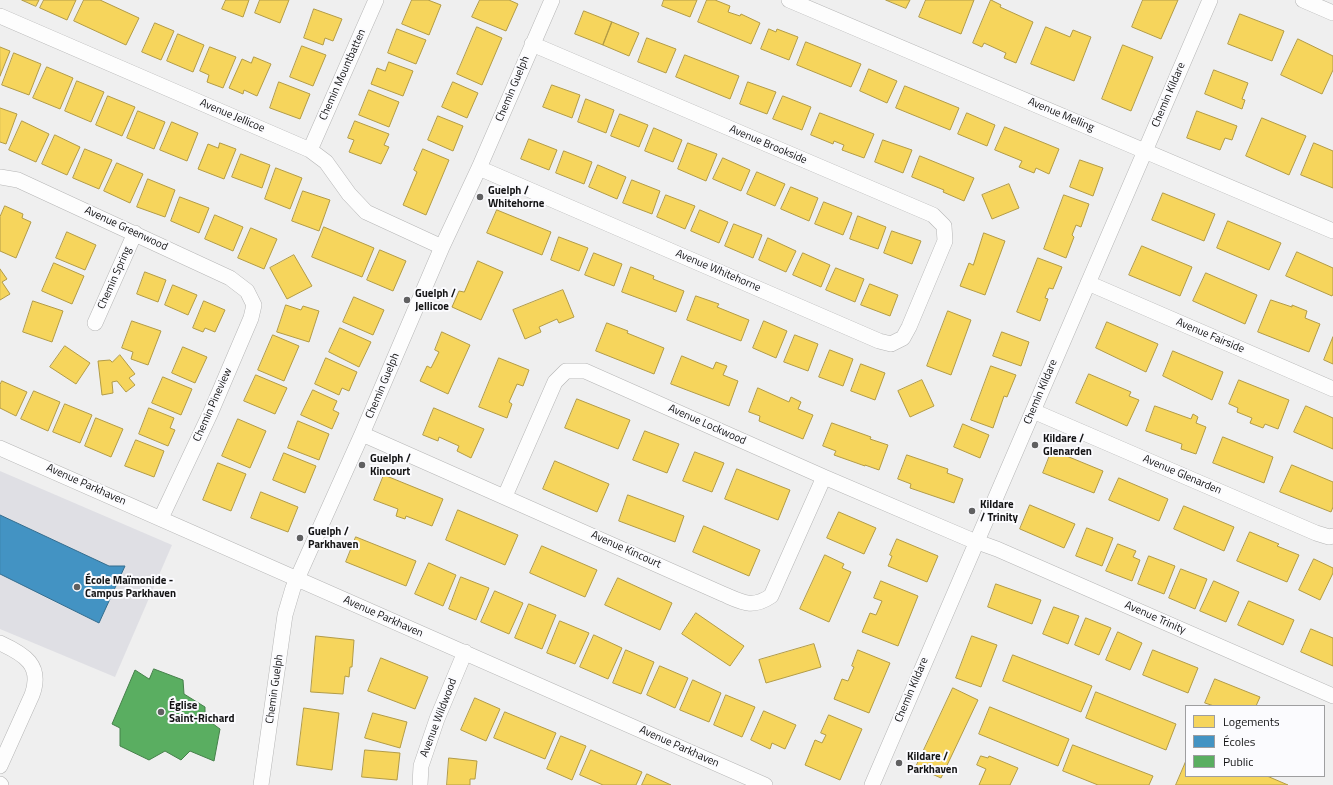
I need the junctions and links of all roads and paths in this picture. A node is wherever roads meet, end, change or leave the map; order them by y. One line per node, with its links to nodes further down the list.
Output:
1 (552, 0): 8 (street, Chemin Guelph)
2 (789, 0): 10 (street, Avenue Melling)
3 (1210, 0): 10 (street, Chemin Kildare)
4 (1303, 0): 6 (street)
5 (374, 1): 9 (street, Chemin Mountbatten)
6 (1333, 13)
7 (0, 16): 9 (street, Avenue Jellicoe)
8 (532, 44): 11 (street, Chemin Guelph); 17 (street, Avenue Brookside)
9 (310, 150): 15 (street, Avenue Jellicoe)
10 (1145, 151): 13 (street, Avenue Melling); 16 (street, Chemin Kildare)
11 (479, 168): 15 (street, Chemin Guelph); 17 (street, Avenue Whitehorne)
12 (0, 177): 14 (street, Avenue Greenwood)
13 (1333, 231)
14 (135, 233): 18 (street, Avenue Greenwood); 19 (street, Chemin Spring)
15 (442, 247): 22 (street, Chemin Guelph)
16 (1088, 283): 20 (street, Avenue Fairside); 21 (street, Chemin Kildare)
17 (928, 285)
18 (247, 291): 26 (street, Chemin Pineview)
19 (95, 323)
20 (1333, 389)
21 (1033, 411): 27 (street, Avenue Glenarden); 28 (street, Chemin Kildare)
22 (362, 434): 25 (street, Avenue Kincourt); 29 (street, Chemin Guelph)
23 (0, 448): 26 (street, Avenue Parkhaven)
24 (824, 477): 25 (street, Avenue Lockwood); 25 (street, Avenue Kincourt); 28 (street, Avenue Lockwood)
25 (505, 496)
26 (161, 518): 29 (street, Avenue Parkhaven)
27 (1333, 536)
28 (976, 542): 32 (street, Avenue Trinity); 37 (street, Chemin Kildare)
29 (297, 579): 31 (street, Avenue Parkhaven); 34 (street, Chemin Guelph)
30 (0, 643): 33 (street)
31 (465, 652): 35 (street, Avenue Wildwood); 36 (street, Avenue Parkhaven)
32 (1333, 696)
33 (0, 766)
34 (261, 785)
35 (420, 785)
36 (766, 785)
37 (872, 785)

